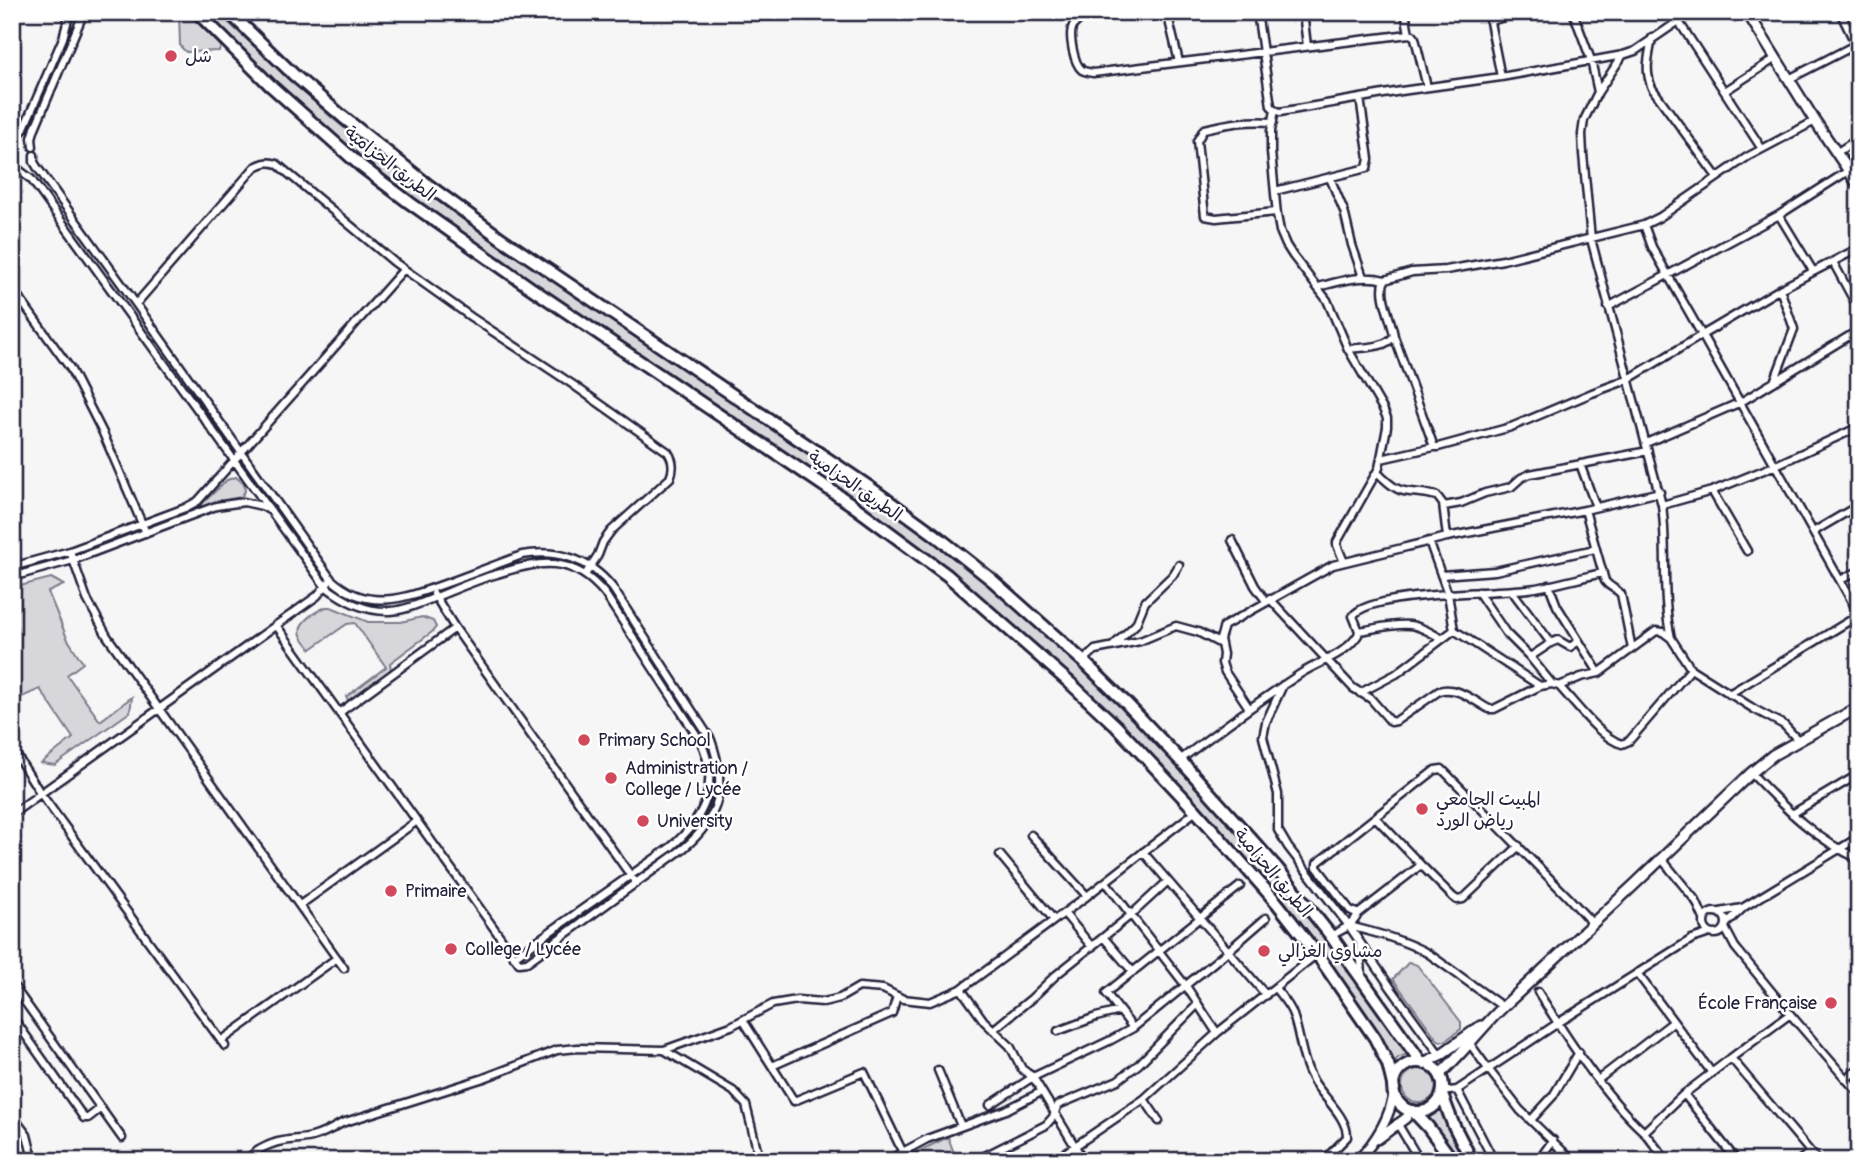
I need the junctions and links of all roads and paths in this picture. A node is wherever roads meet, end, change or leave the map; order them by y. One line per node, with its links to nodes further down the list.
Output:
1 (70, 12): 25 (street)
2 (84, 12): 28 (street)
3 (197, 12): 156 (highway, الطريق الحزامية)
4 (229, 12): 138 (highway, الطريق الحزامية)
5 (1098, 12): 29 (street)
6 (1167, 12): 29 (street)
7 (1257, 12): 23 (street)
8 (1303, 12): 22 (street)
9 (1405, 12): 19 (street)
10 (1488, 12): 17 (street)
11 (1523, 12): 17 (street)
12 (1573, 12): 27 (street)
13 (1667, 12): 18 (street)
14 (1692, 12): 18 (street)
15 (1747, 12): 26 (main road)
16 (1840, 12): 21 (street)
17 (1490, 21): 30 (street)
18 (1677, 22): 20 (street); 33 (street)
19 (1409, 33): 22 (street); 32 (street)
20 (1652, 37): 24 (street); 46 (street)
21 (1858, 44): 31 (street)
22 (1307, 46): 23 (street)
23 (1263, 52): 29 (street); 36 (street)
24 (1623, 55): 27 (street); 34 (street)
25 (54, 57): 28 (street); 40 (street)
26 (1776, 58): 31 (main road); 33 (street)
27 (1591, 60): 30 (street); 34 (street)
28 (63, 61): 42 (street)
29 (1179, 62)
30 (1501, 76): 32 (street)
31 (1790, 79): 37 (main road)
32 (1427, 88): 35 (street)
33 (1725, 90): 41 (street)
34 (1598, 92): 53 (street)
35 (1360, 98): 36 (street); 47 (street)
36 (1275, 110): 38 (street)
37 (1815, 121): 41 (street); 43 (main road)
38 (1273, 122): 49 (street); 50 (street)
39 (1859, 138): 43 (street)
40 (14, 139): 42 (street)
41 (1762, 149): 46 (street)
42 (33, 151): 44 (street); 64 (street)
43 (1836, 153): 45 (main road)
44 (14, 167): 79 (street)
45 (1848, 171): 48 (main road); 51 (street)
46 (1717, 177): 52 (street)
47 (1330, 178): 49 (street); 59 (street)
48 (1859, 186)
49 (1275, 191): 50 (street)
50 (1276, 212): 61 (street)
51 (1779, 215): 57 (street); 58 (street)
52 (1644, 225): 53 (street); 58 (street)
53 (1591, 239): 60 (street); 65 (street)
54 (1859, 248): 55 (street)
55 (1833, 262): 57 (street); 66 (street)
56 (404, 269): 64 (street); 78 (street); 107 (street)
57 (1813, 271): 63 (street)
58 (1668, 275): 65 (street); 68 (street)
59 (1363, 277): 60 (street); 61 (street)
60 (1385, 280): 69 (street)
61 (1318, 287): 70 (street)
62 (12, 288): 95 (street)
63 (1780, 289): 68 (street); 72 (street)
64 (136, 304): 78 (street)
65 (1608, 307): 71 (street)
66 (1859, 310)
67 (1859, 330): 72 (street)
68 (1702, 334): 71 (street); 73 (street)
69 (1394, 336): 70 (street); 76 (street)
70 (1348, 349): 80 (street)
71 (1628, 380): 75 (street); 76 (street)
72 (1774, 382): 73 (street)
73 (1741, 402): 75 (street); 82 (street)
74 (1859, 428): 82 (street)
75 (1646, 443): 77 (street)
76 (1434, 447): 80 (street)
77 (1648, 451): 81 (street); 87 (street)
78 (241, 453): 79 (street); 84 (street)
79 (234, 459): 85 (street); 95 (street)
80 (1381, 459): 83 (street)
81 (1580, 464): 91 (street); 92 (street)
82 (1776, 465): 86 (street); 96 (street)
83 (1377, 472): 91 (street); 105 (street)
84 (257, 476): 85 (street); 114 (street)
85 (255, 488): 88 (street); 94 (street)
86 (1712, 491): 89 (street); 103 (street)
87 (1660, 492): 89 (street); 92 (street)
88 (235, 502): 94 (street); 97 (street)
89 (1662, 505): 130 (street)
90 (1859, 505): 96 (street)
91 (1444, 506): 98 (street)
92 (1596, 507): 93 (street)
93 (1585, 510): 98 (street); 101 (street)
94 (271, 511): 117 (street)
95 (142, 524): 97 (street); 102 (street)
96 (1813, 532): 115 (street)
97 (146, 533): 104 (street)
98 (1447, 537): 100 (street)
99 (1232, 540): 123 (street)
100 (1429, 541): 105 (street); 112 (street)
101 (1595, 549): 110 (street); 112 (street)
102 (70, 551): 104 (street); 108 (street)
103 (1747, 551)
104 (74, 560): 113 (street); 148 (street)
105 (1344, 562): 123 (street)
106 (1179, 565): 134 (street)
107 (590, 567): 111 (street); 118 (street); 173 (street)
108 (12, 568)
109 (1859, 571): 115 (street)
110 (1603, 573): 116 (street); 135 (street)
111 (585, 575): 122 (street); 170 (street)
112 (1441, 575): 121 (street)
113 (12, 577)
114 (331, 579): 117 (street); 118 (street)
115 (1840, 580): 124 (street)
116 (1549, 585): 119 (street); 131 (street)
117 (325, 586): 122 (street); 125 (street)
118 (432, 589): 122 (street)
119 (1512, 591): 120 (street); 132 (street)
120 (1478, 593): 121 (street); 136 (street)
121 (1448, 594): 127 (street); 128 (street)
122 (436, 597): 126 (street)
123 (1268, 600): 133 (street); 137 (street)
124 (1859, 614): 145 (street)
125 (276, 625): 148 (street); 149 (street)
126 (455, 628): 149 (street); 170 (street)
127 (1454, 630): 129 (street); 143 (street)
128 (1359, 632): 129 (street); 137 (street)
129 (1441, 638): 144 (street)
130 (1671, 638): 135 (street); 139 (street)
131 (1579, 641): 132 (street); 140 (street)
132 (1551, 643): 136 (street)
133 (1221, 644): 134 (street); 147 (street)
134 (1113, 646): 138 (street)
135 (1632, 649): 140 (street)
136 (1530, 657): 142 (street)
137 (1326, 660): 141 (street); 144 (street)
138 (1083, 661): 152 (highway, الطريق الحزامية)
139 (1691, 669): 142 (street); 145 (street)
140 (1599, 673): 142 (street)
141 (1283, 685): 147 (street); 188 (street)
142 (1556, 685): 143 (street)
143 (1540, 686): 144 (street)
144 (1359, 694)
145 (1729, 694): 150 (street)
146 (1859, 707): 150 (main road)
147 (1249, 708): 152 (street)
148 (160, 710): 155 (street); 177 (street)
149 (339, 713): 160 (street)
150 (1798, 740): 153 (main road)
151 (12, 748): 155 (street)
152 (1180, 760): 191 (highway, الطريق الحزامية)
153 (1751, 773): 158 (street); 167 (main road)
154 (1859, 774): 158 (street)
155 (41, 794): 157 (street); 201 (street)
156 (1196, 811): 165 (street); 199 (highway, الطريق الحزامية)
157 (12, 814)
158 (1792, 814): 164 (street)
159 (1376, 818): 163 (street); 169 (street); 181 (street)
160 (417, 821): 177 (street); 200 (street)
161 (1031, 835): 175 (street)
162 (1859, 837): 164 (street)
163 (1519, 846): 169 (street); 187 (street)
164 (1839, 849): 168 (street); 178 (street)
165 (1143, 852): 171 (street); 172 (street)
166 (1000, 855): 185 (street)
167 (1661, 858): 176 (street); 187 (main road)
168 (1859, 859)
169 (1421, 865): 181 (street)
170 (630, 875): 173 (street); 200 (street)
171 (1168, 881): 182 (street); 183 (street)
172 (1106, 882): 175 (street); 182 (street)
173 (636, 883): 200 (street)
174 (1240, 886): 183 (street)
175 (1087, 896): 180 (street)
176 (1696, 901): 179 (street); 186 (street)
177 (300, 905): 201 (street)
178 (1744, 908): 179 (street); 189 (street)
179 (1716, 912): 186 (street); 189 (street)
180 (1064, 913): 185 (street); 195 (street)
181 (1358, 914): 188 (street)
182 (1131, 915): 192 (street); 197 (street)
183 (1200, 918): 197 (street); 198 (street)
184 (1266, 918): 198 (street)
185 (1054, 920): 209 (street)
186 (1704, 922): 190 (street); 193 (street)
187 (1592, 923): 214 (main road)
188 (1349, 926): 191 (street); 194 (street); 214 (street)
189 (1726, 926): 190 (street); 196 (street)
190 (1714, 934): 193 (street); 196 (street)
191 (1331, 936): 205 (highway, الطريق الحزامية)
192 (1104, 938): 195 (street); 203 (street)
193 (1692, 939): 204 (street)
194 (1360, 942): 205 (street); 229 (street)
195 (1092, 947): 223 (street)
196 (1735, 947): 216 (street)
197 (1159, 951): 203 (street); 207 (street)
198 (1228, 951): 207 (street); 211 (street)
199 (1317, 954): 208 (street); 241 (highway, الطريق الحزامية)
200 (514, 957)
201 (337, 958): 202 (street)
202 (344, 968)
203 (1133, 972): 215 (street)
204 (1637, 973): 220 (street); 221 (street)
205 (1363, 981): 231 (highway, الطريق الحزامية)
206 (12, 984): 249 (street)
207 (1186, 986): 213 (street); 222 (street)
208 (1275, 988): 211 (street); 273 (street)
209 (961, 989): 212 (street); 223 (street)
210 (1538, 992): 221 (street)
211 (1266, 995): 225 (street)
212 (897, 996): 218 (street); 232 (street)
213 (1198, 1004): 225 (street); 251 (street)
214 (1503, 1007): 219 (main road)
215 (1120, 1011): 222 (street); 224 (street)
216 (1790, 1014): 230 (street); 240 (street)
217 (12, 1016): 249 (street)
218 (743, 1020): 227 (street); 232 (street)
219 (1488, 1021): 226 (main road); 229 (main road)
220 (1673, 1022): 236 (street); 239 (street)
221 (1558, 1023): 228 (street); 235 (street)
222 (1133, 1028): 238 (street)
223 (993, 1030): 238 (street)
224 (1058, 1031)
225 (1217, 1033): 247 (street)
226 (1470, 1044): 235 (street); 237 (main road)
227 (664, 1050): 266 (street); 267 (street)
228 (1578, 1052): 239 (street); 253 (street)
229 (1440, 1055): 231 (main road)
230 (1731, 1058): 236 (street); 263 (street)
231 (1422, 1062): 237 (highway, الطريق الحزامية); 241 (highway)
232 (772, 1066): 262 (street)
233 (1859, 1068): 240 (street)
234 (938, 1070): 256 (street)
235 (1489, 1070): 242 (street); 253 (street)
236 (1712, 1073): 246 (street)
237 (1440, 1074): 244 (highway)
238 (1033, 1077): 243 (street); 248 (street)
239 (1599, 1079): 257 (street)
240 (1846, 1079): 245 (street)
241 (1394, 1090): 250 (highway, الطريق الحزامية); 260 (street)
242 (1457, 1090): 244 (street); 277 (street)
243 (1041, 1092): 251 (street); 256 (street)
244 (1442, 1093): 250 (highway); 276 (highway)
245 (1859, 1093)
246 (1684, 1094): 257 (street); 281 (street)
247 (1144, 1099): 254 (street); 261 (street)
248 (990, 1105)
249 (101, 1108): 258 (street)
250 (1412, 1111): 255 (street); 275 (highway, الطريق الحزامية)
251 (1054, 1112): 261 (street); 270 (street)
252 (12, 1115): 265 (street)
253 (1531, 1120): 259 (street)
254 (1159, 1121)
255 (1398, 1123): 260 (street); 274 (street)
256 (961, 1126): 262 (street)
257 (1644, 1132): 280 (street)
258 (122, 1138)
259 (1553, 1140): 278 (street); 279 (street)
260 (1373, 1143): 264 (street)
261 (1075, 1146): 271 (street); 272 (street)
262 (902, 1152): 268 (street); 269 (street)
263 (1810, 1152): 282 (street); 283 (street)
264 (1361, 1159)
265 (36, 1161)
266 (245, 1161)
267 (760, 1161)
268 (886, 1161)
269 (906, 1161)
270 (975, 1161)
271 (1053, 1161)
272 (1084, 1161)
273 (1323, 1161)
274 (1420, 1161)
275 (1453, 1161)
276 (1472, 1161)
277 (1494, 1161)
278 (1538, 1161)
279 (1573, 1161)
280 (1667, 1161)
281 (1737, 1161)
282 (1800, 1161)
283 (1818, 1161)

